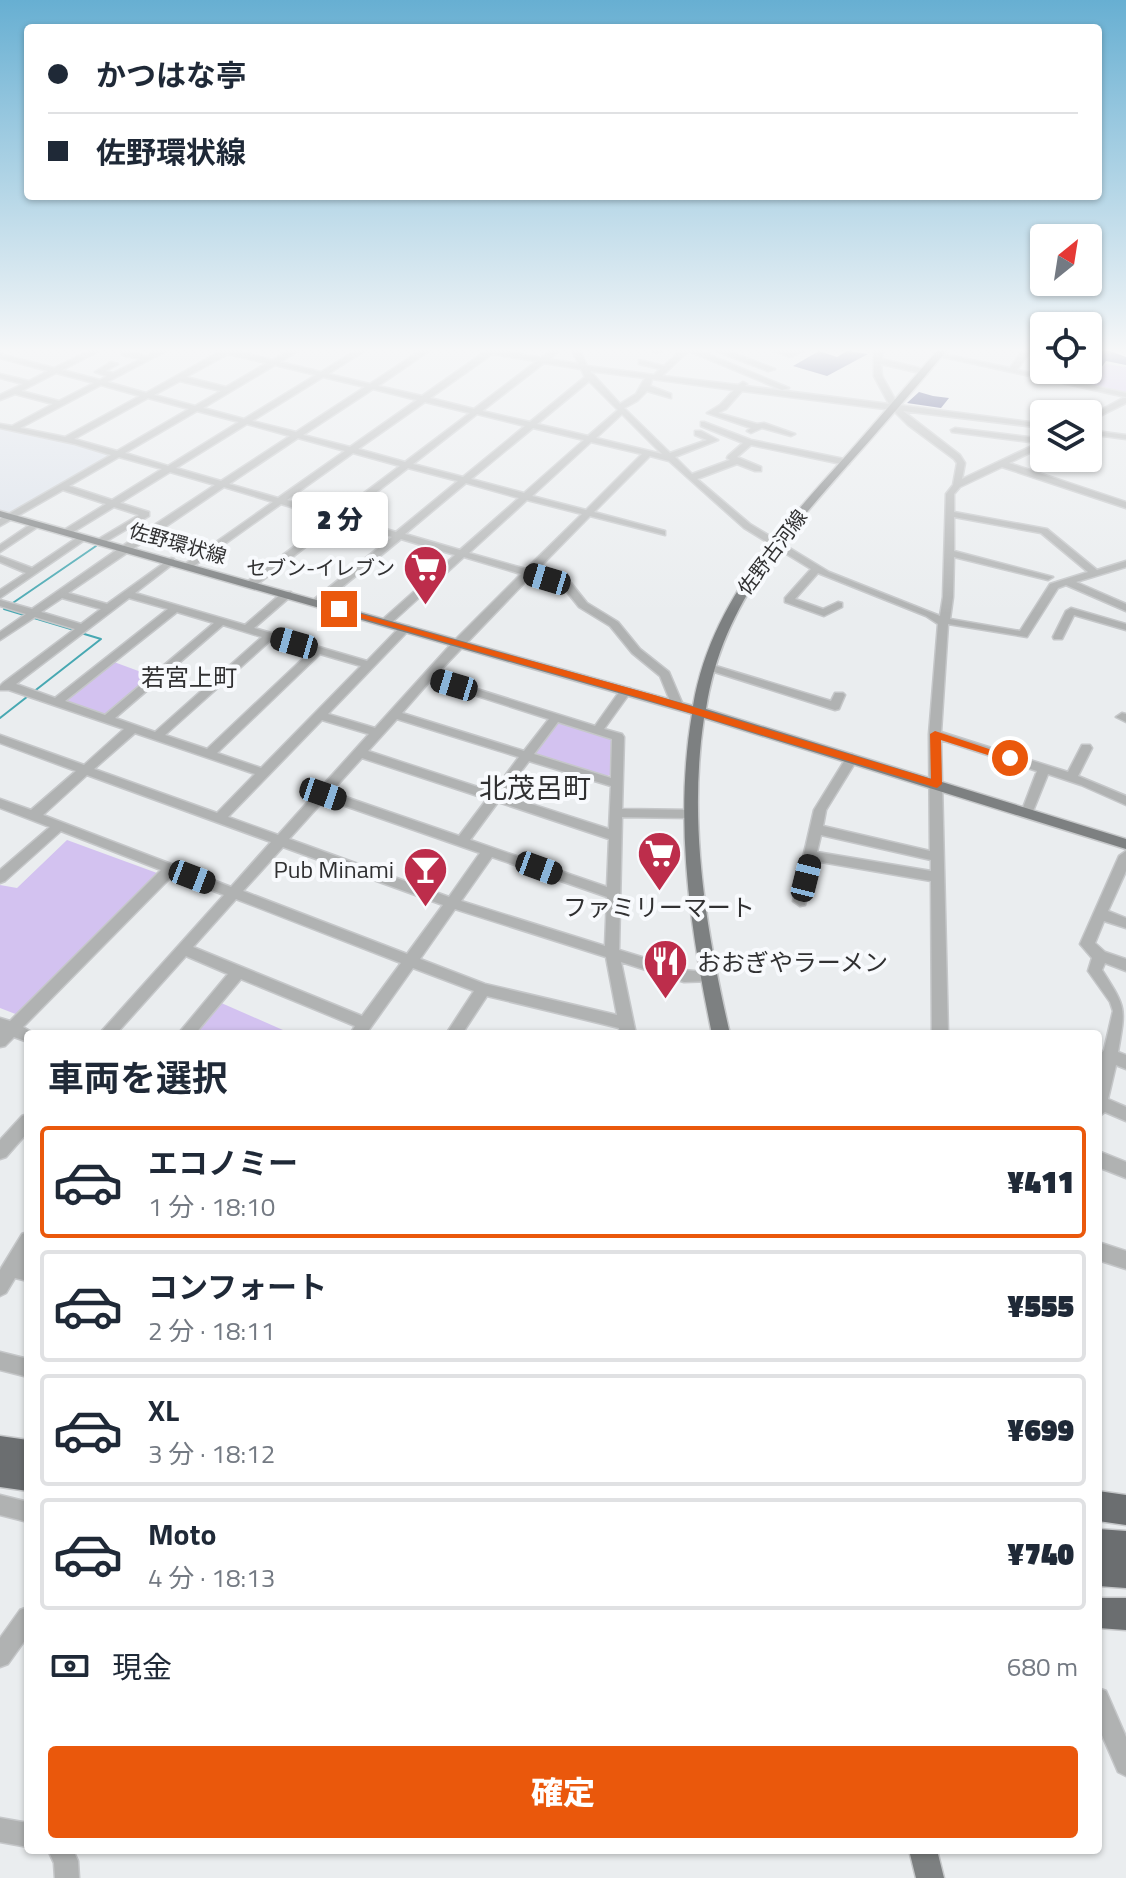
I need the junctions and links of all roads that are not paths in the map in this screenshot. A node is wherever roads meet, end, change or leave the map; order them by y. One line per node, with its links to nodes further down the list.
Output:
1 (68, 439): 21 (street)
2 (145, 439): 21 (street)
3 (219, 439): 27 (street)
4 (294, 439): 31 (street)
5 (308, 439): 19 (street)
6 (368, 439): 19 (street)
7 (441, 439): 25 (street)
8 (515, 439): 30 (street)
9 (588, 439): 20 (street); 34 (street)
10 (651, 439): 22 (street)
11 (713, 439): 22 (street)
12 (740, 439): 16 (street)
13 (866, 439): 24 (main road, 佐野古河線)
14 (929, 439): 32 (street)
15 (998, 439): 17 (street)
16 (745, 440): 23 (street); 24 (street)
17 (1030, 441)
18 (1030, 449): 26 (street)
19 (352, 450): 25 (street); 35 (street)
20 (648, 453): 22 (street); 38 (street)
21 (118, 454): 27 (street); 33 (street)
22 (671, 458): 29 (street)
23 (736, 461): 28 (street); 29 (street)
24 (846, 462): 48 (main road, 佐野古河線)
25 (407, 464): 30 (street); 41 (street)
26 (1002, 464): 32 (street); 37 (street)
27 (171, 469): 31 (street); 36 (street)
28 (758, 469)
29 (691, 478): 48 (street)
30 (465, 480): 34 (street); 45 (street)
31 (224, 485): 35 (street); 50 (street)
32 (957, 485): 39 (street)
33 (62, 487): 36 (street); 40 (street)
34 (525, 496): 38 (street); 52 (street)
35 (281, 501): 41 (street); 56 (street)
36 (114, 503): 43 (street); 47 (street)
37 (1126, 505)
38 (589, 513): 44 (street); 59 (street)
39 (950, 514): 51 (street); 60 (street)
40 (3, 518): 42 (main road, 佐野環状線)
41 (338, 518): 45 (street); 63 (street)
42 (37, 524): 43 (main road, 佐野環状線); 49 (street)
43 (67, 532): 46 (main road, 佐野環状線)
44 (662, 533)
45 (399, 535): 52 (street); 69 (street)
46 (84, 537): 47 (main road, 佐野環状線); 58 (street)
47 (100, 542): 50 (main road, 佐野環状線)
48 (773, 544): 57 (street); 90 (main road, 佐野古河線)
49 (0, 549)
50 (124, 549): 54 (main road, 佐野環状線); 64 (street)
51 (948, 553): 61 (street); 76 (street)
52 (462, 554): 59 (street); 78 (street)
53 (0, 559): 58 (street)
54 (171, 561): 56 (main road, 佐野環状線); 65 (street)
55 (1126, 564): 60 (street)
56 (188, 566): 63 (main road, 佐野環状線)
57 (817, 569): 70 (street); 76 (street)
58 (32, 572): 67 (street)
59 (528, 573): 87 (street); 96 (street)
60 (1095, 573): 62 (street)
61 (1048, 577)
62 (1067, 582): 73 (street); 75 (street)
63 (251, 584): 66 (main road, 佐野環状線)
64 (60, 594): 71 (street); 74 (street)
65 (128, 594): 71 (street); 72 (street)
66 (287, 594): 69 (main road, 佐野環状線); 83 (street)
67 (0, 595)
68 (0, 603): 74 (street)
69 (316, 603): 78 (main road, 佐野環状線)
70 (838, 605)
71 (109, 608): 81 (street)
72 (175, 608): 77 (street); 95 (street)
73 (1126, 608)
74 (33, 613): 81 (street); 85 (street)
75 (1038, 615): 76 (street); 79 (street)
76 (943, 619): 105 (street)
77 (222, 621): 83 (street); 101 (street)
78 (386, 622): 82 (main road, 佐野環状線)
79 (1065, 622): 80 (street); 86 (street)
80 (1126, 627)
81 (82, 628): 92 (street)
82 (405, 628): 87 (main road, 佐野環状線); 89 (street)
83 (247, 629): 84 (street)
84 (269, 636): 88 (street); 106 (street)
85 (0, 637)
86 (1058, 637)
87 (458, 643): 91 (street); 93 (main road, 佐野環状線)
88 (318, 650): 89 (street); 110 (street)
89 (369, 665): 99 (street)
90 (709, 667): 94 (street); 97 (main road, 佐野古河線)
91 (428, 677): 98 (street); 100 (street)
92 (4, 688): 95 (street)
93 (626, 690): 96 (main road, 佐野環状線); 103 (street)
94 (839, 695)
95 (57, 702): 101 (street)
96 (677, 705): 97 (main road, 佐野環状線)
97 (699, 712): 112 (main road, 佐野環状線); 125 (main road, 佐野古河線)
98 (394, 714): 104 (street); 111 (street)
99 (319, 715): 104 (street); 115 (street)
100 (557, 716): 103 (street); 111 (street)
101 (107, 719): 102 (street)
102 (133, 728): 106 (street); 114 (street)
103 (599, 728): 117 (street)
104 (378, 733): 109 (street)
105 (935, 734): 113 (street); 118 (street)
106 (157, 736): 110 (street)
107 (0, 739): 114 (street)
108 (1086, 748): 116 (street)
109 (360, 753): 119 (street); 120 (street)
110 (209, 754): 115 (street)
111 (527, 756): 117 (street); 120 (street)
112 (852, 758): 118 (main road, 佐野環状線); 129 (street)
113 (1044, 769): 116 (street); 124 (street)
114 (86, 770): 126 (street); 127 (street)
115 (264, 773): 127 (street)
116 (1071, 778): 121 (street)
117 (614, 783): 123 (street)
118 (937, 784): 124 (main road, 佐野環状線); 137 (street)
119 (323, 794): 131 (street); 132 (street)
120 (496, 797): 130 (street); 132 (street)
121 (1126, 801)
122 (2, 806): 126 (street)
123 (615, 813): 125 (street); 130 (street)
124 (1027, 813): 133 (main road, 佐野環状線)
125 (690, 814): 154 (main road, 佐野古河線)
126 (33, 816): 128 (street)
127 (219, 818): 131 (street)
128 (59, 826): 138 (street); 140 (street)
129 (815, 829): 135 (street); 137 (street)
130 (615, 836): 143 (street)
131 (281, 841): 142 (street); 145 (street)
132 (462, 841): 134 (street)
133 (1126, 844)
134 (489, 851): 143 (street); 145 (street)
135 (811, 856): 139 (street); 144 (street)
136 (1126, 856): 141 (street)
137 (937, 857): 139 (street)
138 (171, 869): 142 (street); 164 (street)
139 (937, 877): 163 (street)
140 (0, 878)
141 (1121, 883): 146 (street)
142 (234, 893): 148 (street); 151 (street)
143 (613, 894): 149 (street)
144 (800, 901)
145 (452, 903): 149 (street); 151 (street)
146 (1100, 914): 147 (street); 150 (street)
147 (1126, 923)
148 (183, 949): 153 (street); 159 (street)
149 (612, 953): 154 (street); 157 (street)
150 (1100, 956): 152 (street); 158 (street)
151 (410, 962): 155 (street); 156 (street)
152 (1126, 965)
153 (238, 972): 156 (street); 160 (street)
154 (708, 977): 162 (main road, 佐野古河線)
155 (483, 989): 157 (street); 161 (street)
156 (362, 1029)
157 (627, 1029)
158 (1121, 1029): 166 (street)
159 (111, 1030)
160 (189, 1030)
161 (457, 1030)
162 (720, 1030)
163 (940, 1030)
164 (4, 1031): 165 (street)
165 (24, 1035)
166 (1108, 1055): 167 (street); 168 (street)
167 (1126, 1062)
168 (1102, 1089)
169 (1102, 1107): 170 (street)
170 (1126, 1114)
171 (24, 1125): 172 (street)
172 (0, 1152)
173 (1102, 1161): 174 (street)
174 (1126, 1170)
175 (1102, 1252): 176 (street)
176 (1126, 1260)
177 (20, 1270): 178 (street)
178 (0, 1287)
179 (0, 1361): 180 (street)
180 (24, 1367)
181 (0, 1450): 182 (highway)
182 (24, 1453)
183 (0, 1473): 184 (highway)
184 (24, 1476)
185 (0, 1505): 188 (street)
186 (1102, 1507): 187 (highway)
187 (1126, 1510)
188 (24, 1511)
189 (1102, 1544): 190 (highway)
190 (1126, 1546)
191 (1102, 1571): 192 (highway)
192 (1126, 1573)
193 (1102, 1613): 194 (highway)
194 (1126, 1614)
195 (24, 1623): 196 (street)
196 (0, 1656)
197 (1102, 1708): 198 (street)
198 (1126, 1764)
199 (0, 1830): 200 (street)
200 (24, 1834)
201 (62, 1854): 203 (street)
202 (924, 1854): 204 (main road)
203 (67, 1878)
204 (930, 1878)

